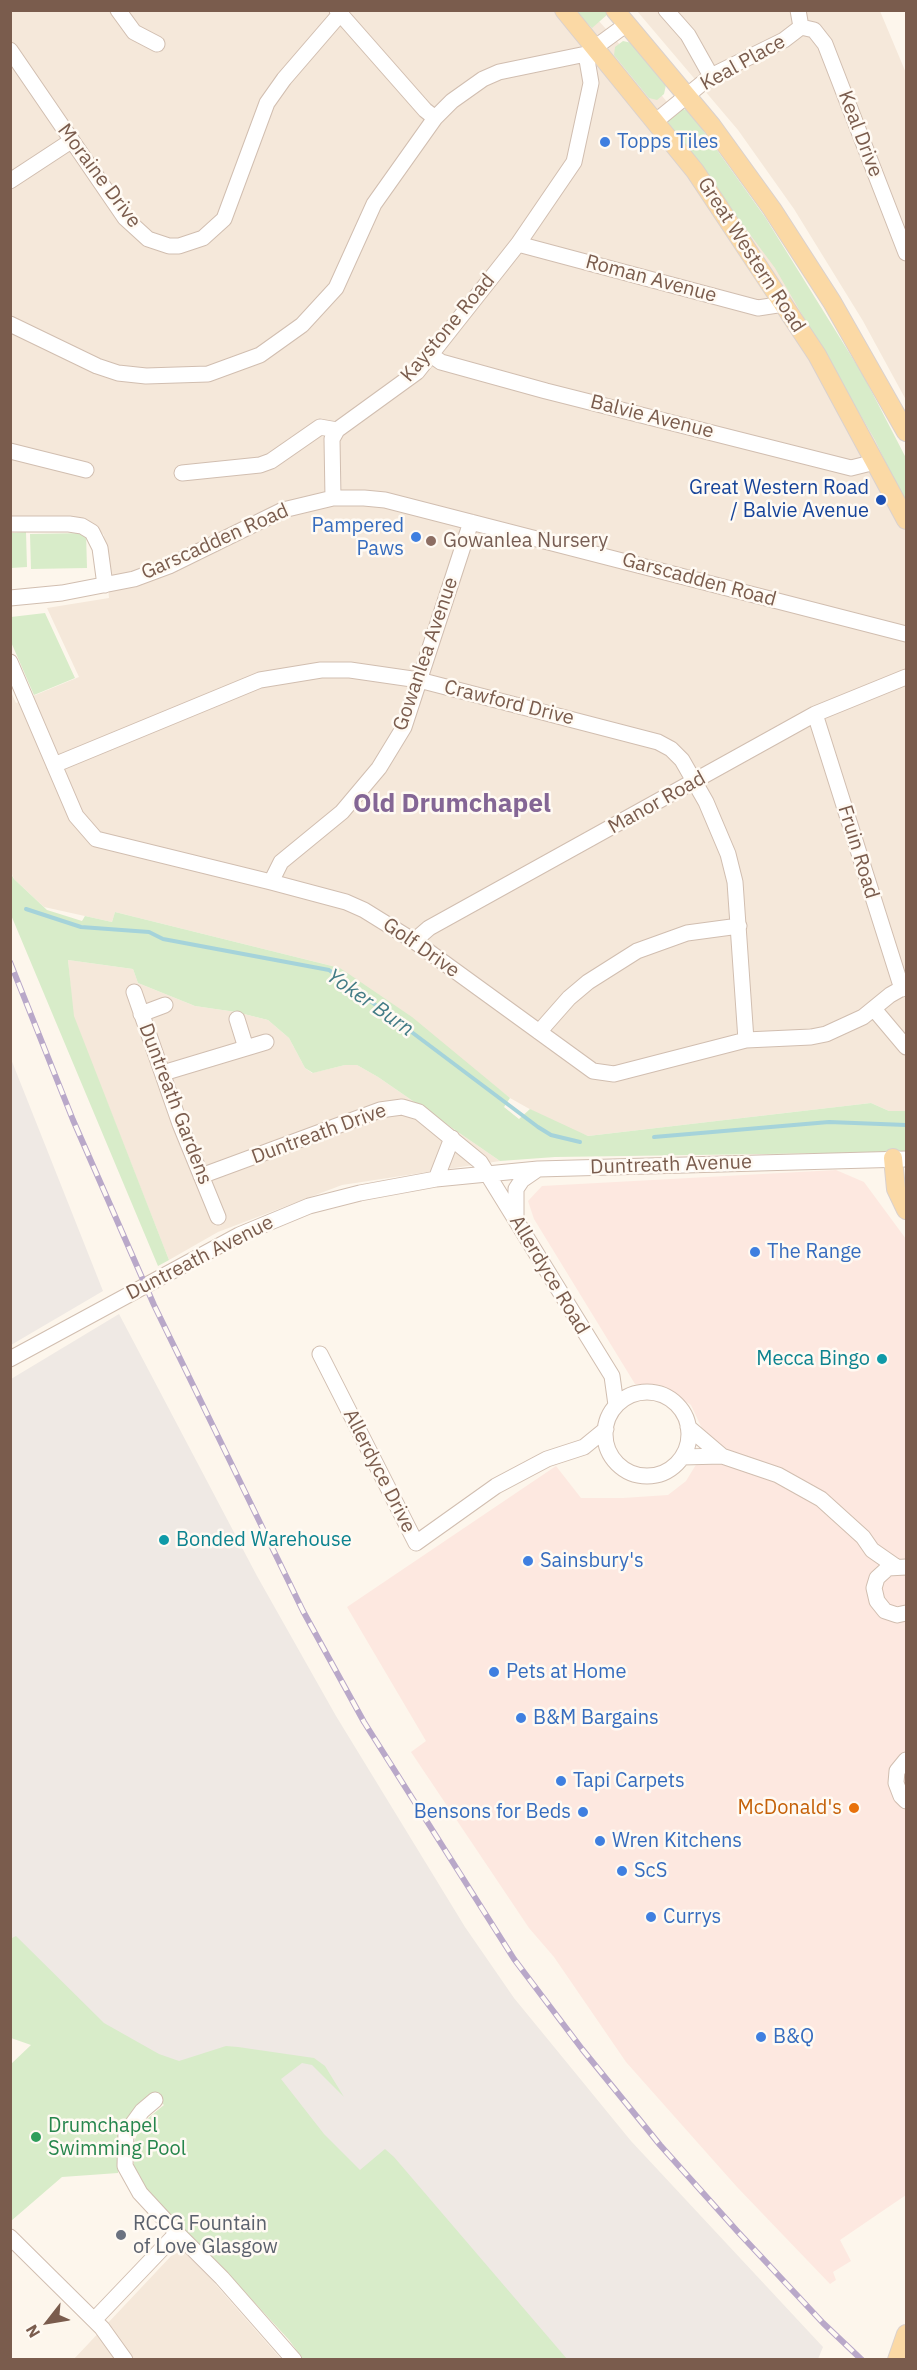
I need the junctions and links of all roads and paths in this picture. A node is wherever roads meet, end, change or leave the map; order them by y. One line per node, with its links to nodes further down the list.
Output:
1 (118, 10): 8 (street)
2 (564, 10): 10 (main road, Great Western Road)
3 (666, 10): 11 (street)
4 (798, 10): 7 (street)
5 (339, 12): 13 (street); 15 (street, Moraine Drive)
6 (621, 17): 10 (street); 12 (main road, Great Western Road)
7 (801, 27): 11 (street, Keal Place); 18 (street, Keal Drive)
8 (157, 44)
9 (10, 50): 15 (street, Moraine Drive)
10 (592, 51): 13 (street); 14 (main road, Great Western Road); 17 (street, Kaystone Road)
11 (711, 76): 12 (street, Keal Place)
12 (687, 95): 14 (street, Keal Place); 23 (main road, Great Western Road)
13 (435, 118): 20 (street)
14 (656, 121): 19 (main road, Great Western Road)
15 (71, 141): 16 (street)
16 (10, 181)
17 (518, 244): 19 (street, Roman Avenue); 21 (street, Kaystone Road)
18 (906, 253)
19 (784, 304): 25 (main road, Great Western Road)
20 (10, 324)
21 (431, 355): 22 (street, Kaystone Road); 25 (street, Balvie Avenue)
22 (337, 430): 27 (street, Kaystone Road); 28 (street)
23 (906, 432)
24 (10, 451): 26 (street)
25 (875, 462): 29 (main road, Great Western Road)
26 (86, 470)
27 (182, 473)
28 (333, 498): 30 (street, Garscadden Road); 32 (street, Garscadden Road)
29 (906, 520)
30 (471, 522): 34 (street, Garscadden Road); 37 (street, Gowanlea Avenue)
31 (10, 524): 32 (street)
32 (105, 585): 33 (street, Garscadden Road)
33 (10, 598)
34 (906, 634)
35 (10, 662): 39 (street, Golf Drive)
36 (906, 677): 38 (street, Manor Road)
37 (419, 680): 39 (street, Crawford Drive); 40 (street, Crawford Drive); 41 (street, Gowanlea Avenue)
38 (815, 714): 40 (street, Manor Road); 44 (street, Fruin Road)
39 (54, 765): 41 (street, Golf Drive)
40 (695, 782): 42 (street, Crawford Drive); 43 (street, Manor Road)
41 (271, 882): 43 (street, Golf Drive)
42 (739, 926): 50 (street); 51 (street, Crawford Drive)
43 (414, 941): 50 (street, Golf Drive)
44 (904, 988): 47 (street, Golf Drive)
45 (134, 992): 48 (street, Duntreath Gardens)
46 (165, 1005): 48 (street)
47 (874, 1009): 51 (street, Golf Drive); 53 (street)
48 (141, 1014): 55 (street, Duntreath Gardens)
49 (237, 1019): 54 (street)
50 (539, 1032): 51 (street, Golf Drive)
51 (746, 1040)
52 (266, 1042): 54 (street)
53 (906, 1047)
54 (246, 1048): 55 (street)
55 (163, 1073): 60 (street, Duntreath Gardens)
56 (452, 1137): 59 (street, Duntreath Drive); 60 (street, Duntreath Drive); 61 (street)
57 (900, 1159): 58 (street, Duntreath Avenue); 62 (main road)
58 (538, 1168): 59 (street, Duntreath Avenue); 64 (street)
59 (487, 1173): 61 (street, Duntreath Avenue); 64 (street, Allerdyce Road)
60 (201, 1176): 63 (street, Duntreath Gardens)
61 (436, 1179): 66 (street, Duntreath Avenue)
62 (906, 1210)
63 (218, 1216)
64 (516, 1220): 67 (street, Allerdyce Road)
65 (320, 1353): 72 (street, Allerdyce Drive)
66 (10, 1359)
67 (612, 1376): 68 (street, Allerdyce Road); 69 (street, Allerdyce Road)
68 (639, 1392): 69 (street); 70 (street, Allerdyce Road)
69 (616, 1405): 71 (street)
70 (688, 1427): 73 (street, Allerdyce Road); 74 (street)
71 (606, 1429): 72 (street, Allerdyce Drive); 75 (street)
72 (584, 1447): 75 (street)
73 (722, 1456): 74 (street, Allerdyce Road); 76 (street, Allerdyce Road)
74 (682, 1457): 75 (street)
75 (615, 1460)
76 (872, 1550): 77 (street, Allerdyce Road); 78 (street)
77 (901, 1567): 78 (street, Allerdyce Road)
78 (877, 1578): 79 (street)
79 (903, 1617)
80 (906, 1760): 81 (street)
81 (906, 1801)
82 (155, 2100): 83 (street)
83 (177, 2233): 85 (street); 88 (street)
84 (10, 2237): 85 (street)
85 (94, 2320): 87 (street)
86 (906, 2335): 89 (main road)
87 (125, 2360)
88 (294, 2360)
89 (897, 2360)

